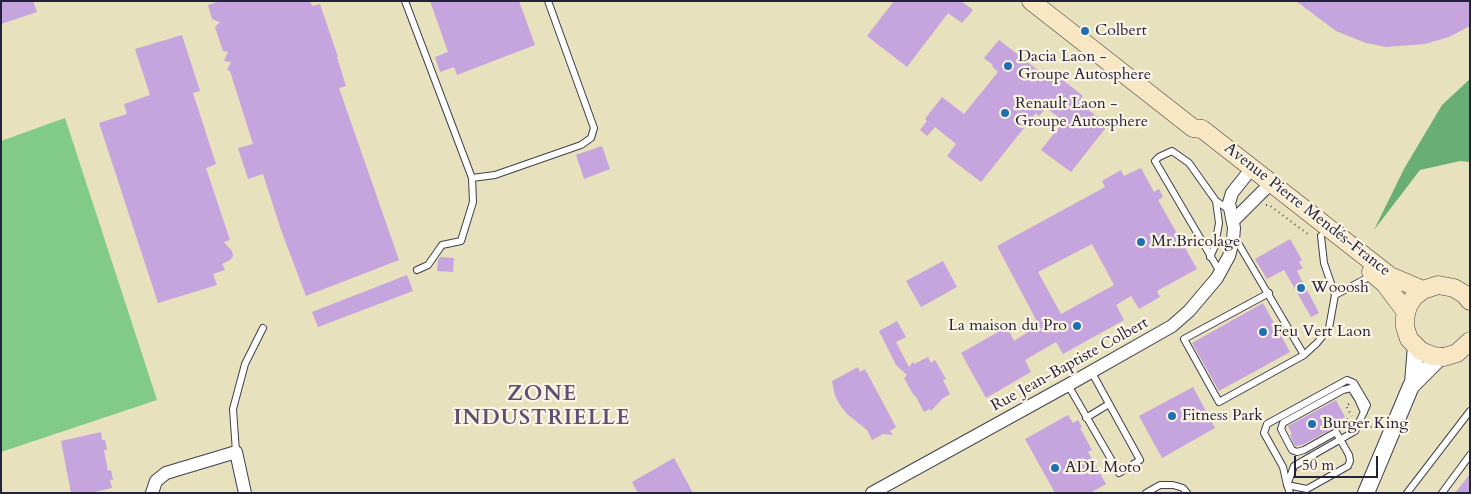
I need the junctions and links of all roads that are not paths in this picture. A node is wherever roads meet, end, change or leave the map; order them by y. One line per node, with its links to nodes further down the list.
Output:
1 (405, 1): 5 (lane)
2 (548, 1): 5 (lane)
3 (1031, 1): 4 (main road, Avenue Pierre Mendés-France)
4 (1248, 173): 6 (main road, Avenue Pierre Mendés-France); 8 (street, Rue Jean-Baptiste Colbert)
5 (472, 178): 12 (lane)
6 (1265, 192): 8 (street); 9 (main road, Avenue Pierre Mendés-France); 15 (main road, Avenue Pierre Mendés-France)
7 (1216, 201): 8 (lane); 11 (lane); 11 (lane)
8 (1231, 215): 10 (street, Rue Jean-Baptiste Colbert)
9 (1315, 236): 14 (main road, Avenue Pierre Mendés-France); 17 (lane)
10 (1234, 240): 13 (street, Rue Jean-Baptiste Colbert); 16 (lane)
11 (1210, 257): 13 (lane)
12 (417, 270)
13 (1220, 272): 25 (street, Rue Jean-Baptiste Colbert)
14 (1375, 275): 17 (lane); 19 (main road, Avenue Pierre Mendés-France)
15 (1423, 290): 18 (main road); 19 (main road)
16 (1269, 293): 23 (lane); 23 (lane)
17 (1335, 295): 23 (lane)
18 (1470, 301)
19 (1406, 312): 21 (main road)
20 (263, 328): 33 (lane)
21 (1416, 346): 24 (main road); 26 (street)
22 (1467, 347): 24 (main road)
23 (1304, 355)
24 (1441, 356): 26 (street)
25 (1090, 372): 27 (street, Rue Jean-Baptiste Colbert); 28 (lane)
26 (1413, 383): 43 (street)
27 (1068, 385): 31 (lane); 36 (street, Rue Jean-Baptiste Colbert)
28 (1109, 404): 31 (lane); 31 (lane)
29 (1364, 412): 32 (lane); 32 (lane); 35 (lane)
30 (1470, 412): 44 (lane)
31 (1086, 418)
32 (1339, 440): 35 (lane); 35 (lane)
33 (236, 452): 37 (street); 38 (street)
34 (1470, 455): 45 (lane)
35 (1287, 485): 42 (lane)
36 (887, 489): 39 (street, Rue Jean-Baptiste Colbert)
37 (152, 493)
38 (244, 493)
39 (872, 493)
40 (1146, 493): 41 (lane)
41 (1187, 493)
42 (1290, 493)
43 (1366, 493)
44 (1407, 493)
45 (1442, 493)

